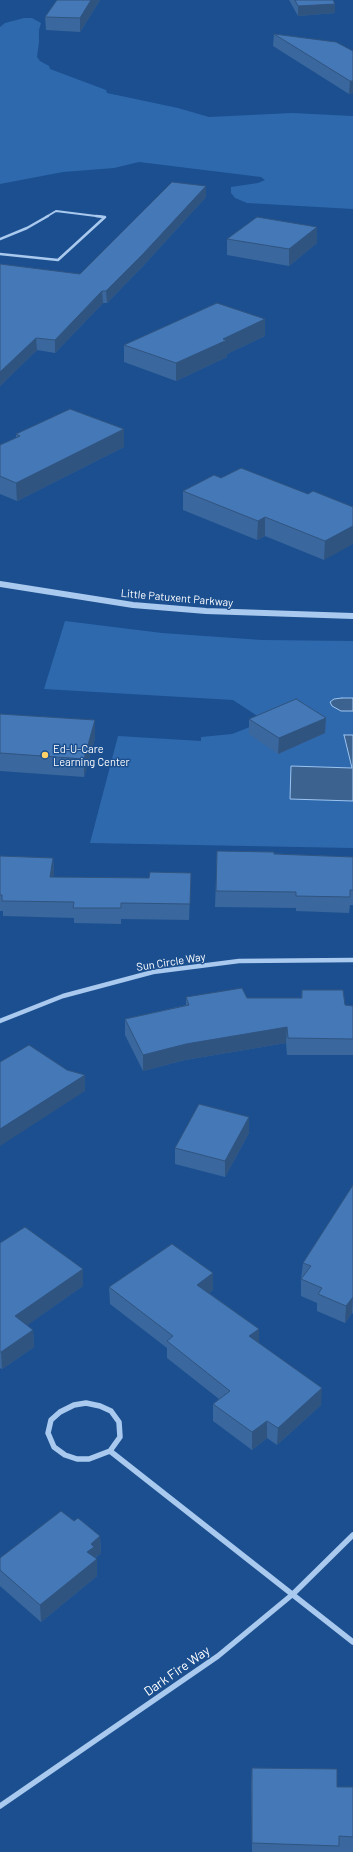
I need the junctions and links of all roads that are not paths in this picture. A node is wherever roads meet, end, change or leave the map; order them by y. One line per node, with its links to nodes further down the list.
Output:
1 (0, 239): 2 (street)
2 (0, 254)
3 (0, 584): 4 (street, Little Patuxent Parkway)
4 (353, 616)
5 (353, 960): 6 (street, Sun Circle Way)
6 (0, 1022)
7 (110, 1451): 7 (street); 9 (street)
8 (353, 1536): 9 (street, Dark Fire Way)
9 (292, 1594): 10 (street); 11 (street, Dark Fire Way)
10 (353, 1642)
11 (0, 1806)

